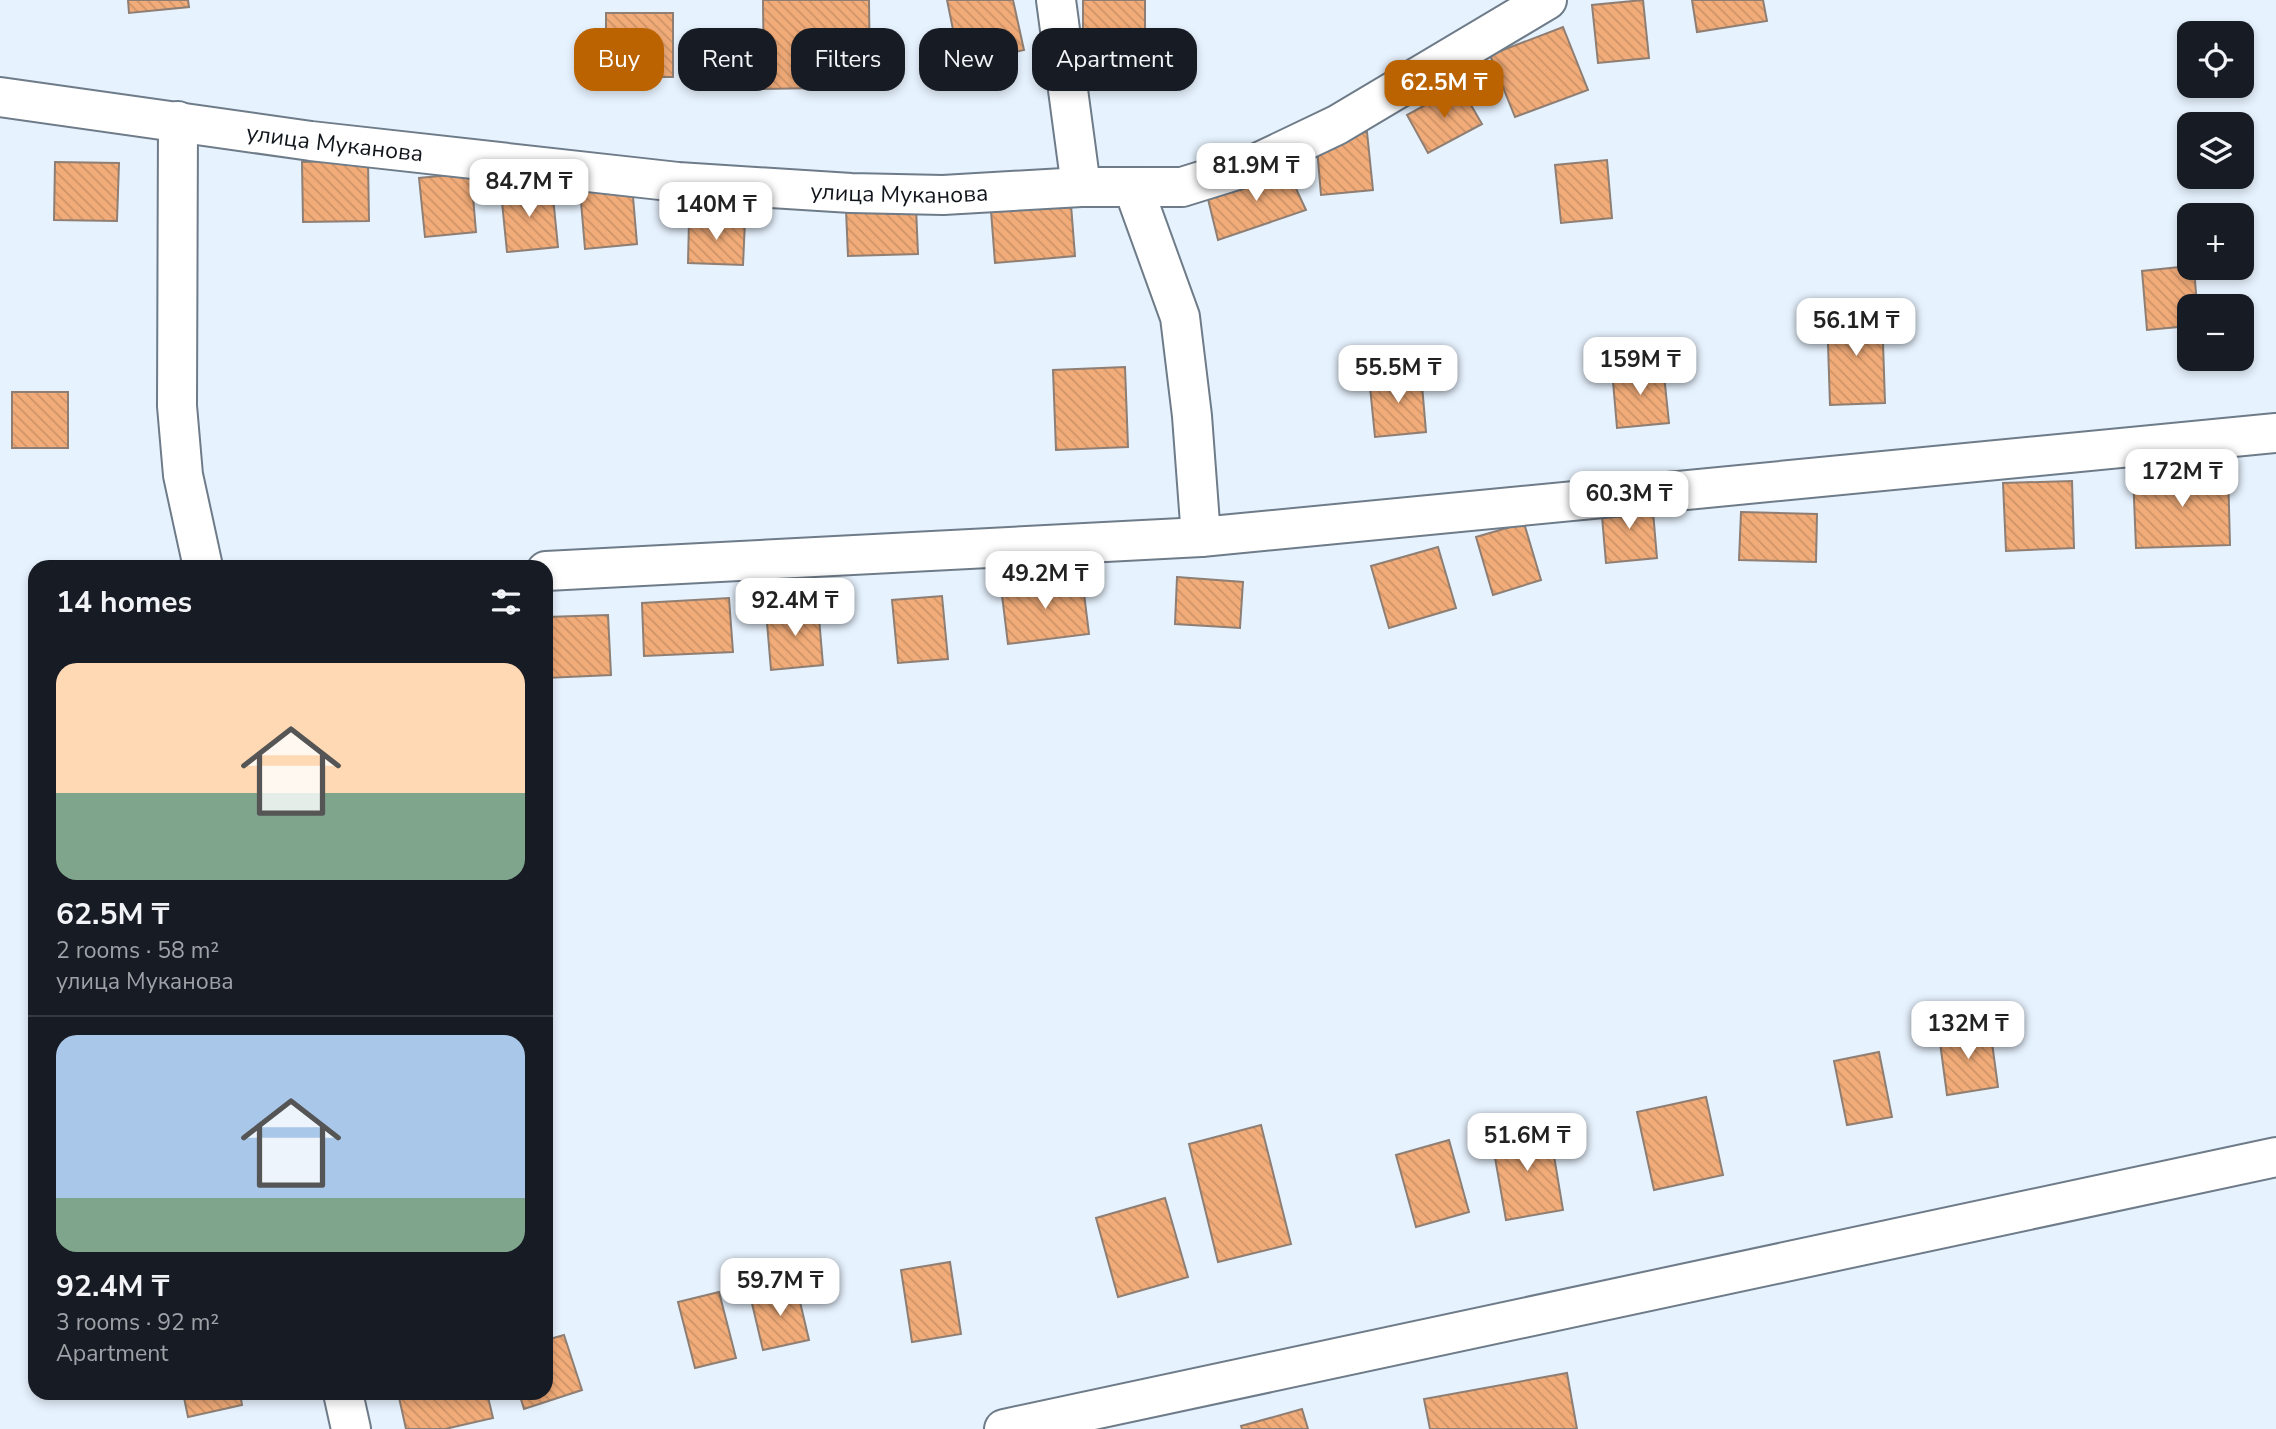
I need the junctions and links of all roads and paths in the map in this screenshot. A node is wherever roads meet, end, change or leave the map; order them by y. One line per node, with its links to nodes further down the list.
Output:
1 (1056, 0): 5 (street)
2 (1547, 0): 6 (street, улица Муканова)
3 (0, 97): 4 (street, улица Муканова)
4 (178, 121): 5 (street, улица Муканова); 9 (street)
5 (1081, 187): 6 (street, улица Муканова)
6 (1133, 187): 8 (street)
7 (2276, 433): 8 (street)
8 (1201, 537): 10 (street)
9 (201, 560)
10 (553, 571)
11 (2276, 1157): 14 (street)
12 (345, 1400): 13 (street)
13 (351, 1429)
14 (1004, 1429)

